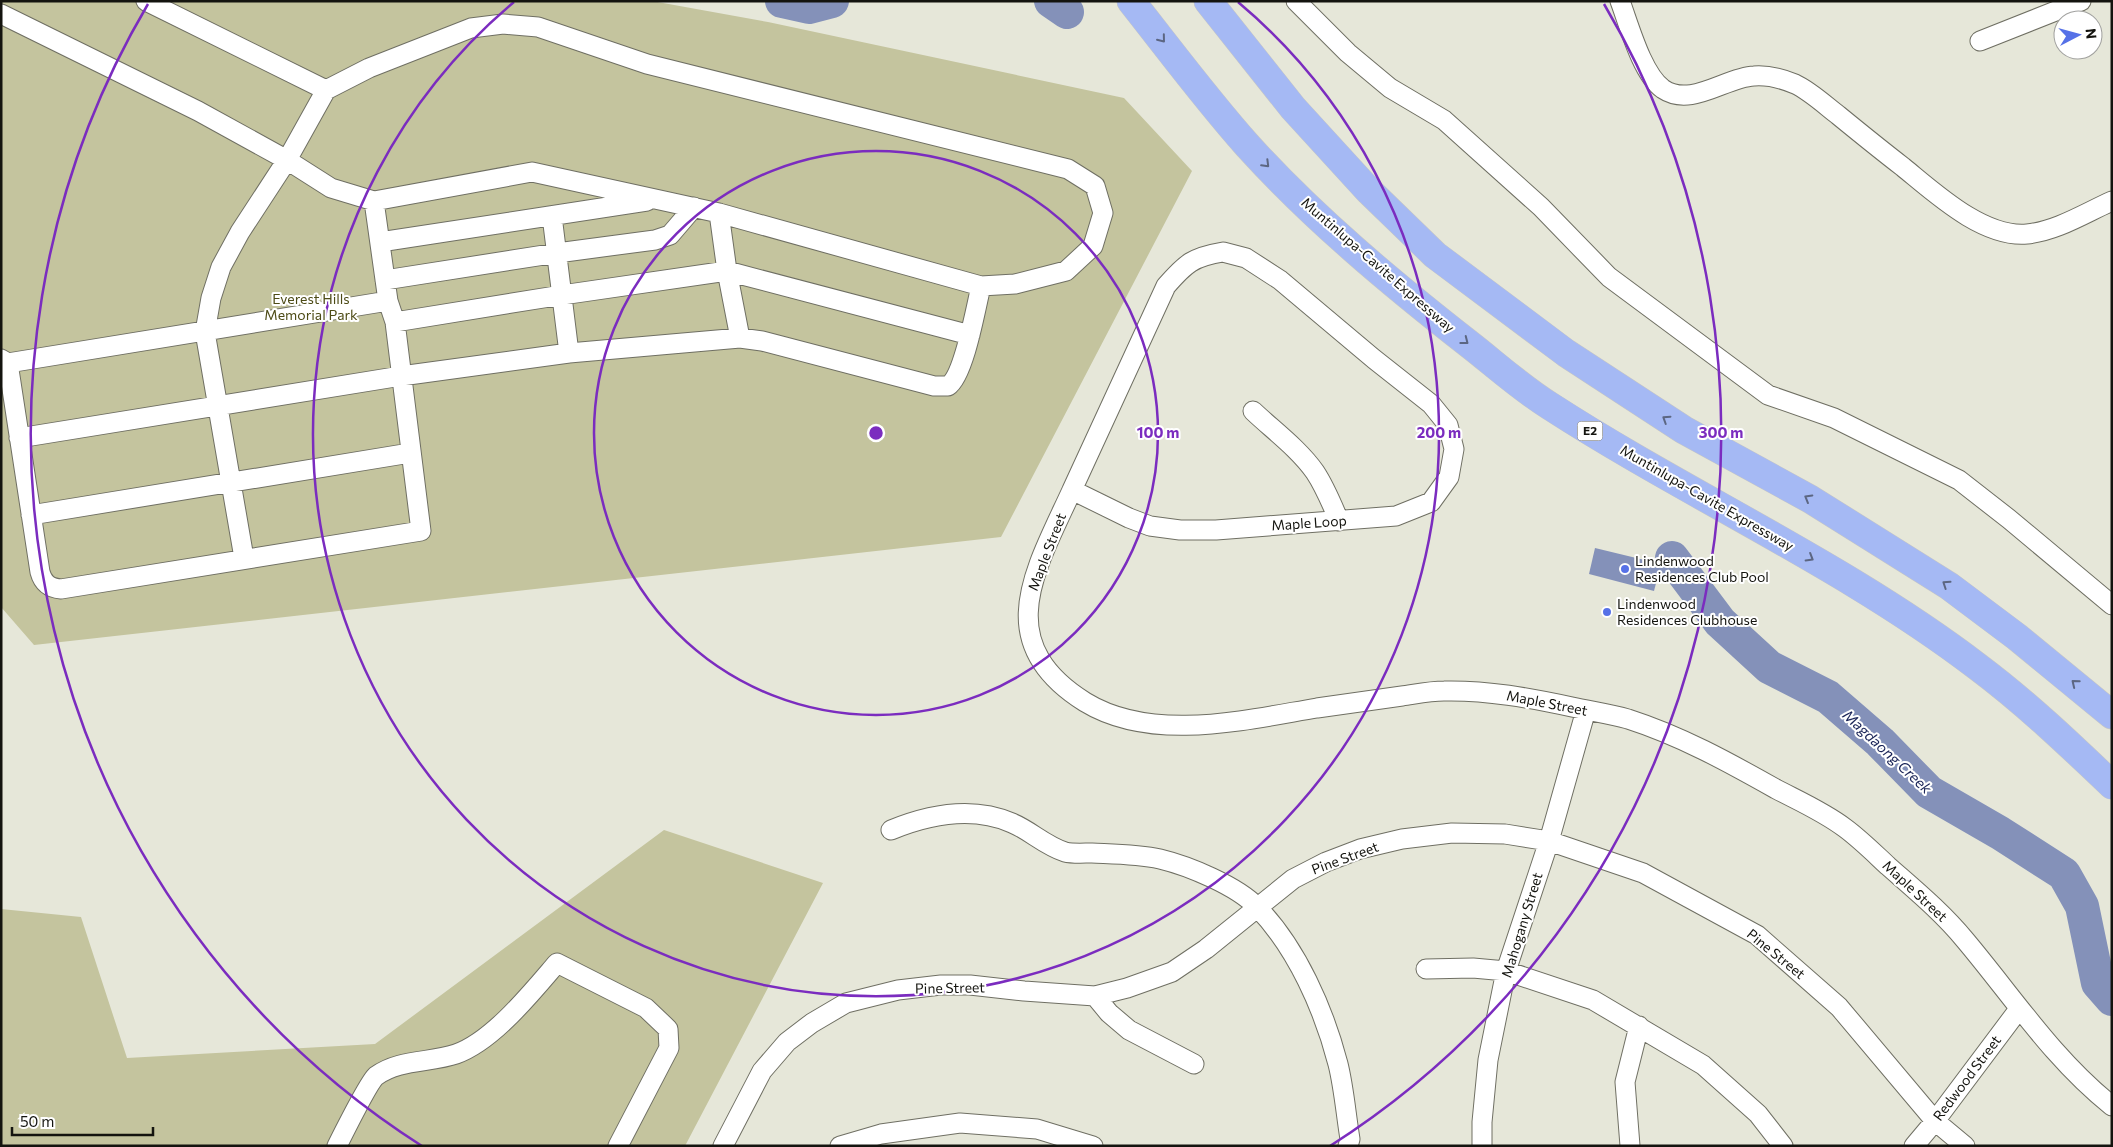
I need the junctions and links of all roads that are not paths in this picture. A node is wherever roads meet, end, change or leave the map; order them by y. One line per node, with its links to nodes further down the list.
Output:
1 (146, 1): 9 (street)
2 (1131, 1): 43 (highway, Muntinlupa-Cavite Expressway / E2, one-way to 43)
3 (1208, 1): 42 (highway, one-way to 3)
4 (1296, 1): 40 (street)
5 (1620, 1): 13 (street)
6 (2081, 1): 8 (street)
7 (1, 14): 10 (street)
8 (1980, 41)
9 (326, 90): 10 (street); 21 (street)
10 (287, 160): 12 (street); 25 (street)
11 (656, 199): 12 (street); 14 (street); 16 (street)
12 (374, 201): 17 (street)
13 (2112, 201)
14 (694, 208): 15 (street); 18 (street)
15 (719, 213): 19 (street); 21 (street)
16 (552, 216): 17 (street); 18 (street)
17 (380, 242): 20 (street)
18 (557, 253): 20 (street); 22 (street)
19 (727, 271): 22 (street); 26 (street); 27 (street)
20 (385, 280): 23 (street)
21 (981, 286): 26 (street)
22 (562, 295): 24 (street); 28 (street)
23 (388, 301): 24 (street); 25 (street)
24 (395, 322): 30 (street)
25 (205, 332): 29 (street); 31 (street)
26 (970, 335): 27 (street)
27 (740, 338): 28 (street)
28 (569, 352): 30 (street)
29 (5, 361): 33 (street)
30 (400, 376): 31 (street); 34 (street)
31 (217, 406): 33 (street); 35 (street)
32 (1253, 412): 38 (street)
33 (19, 438): 37 (street)
34 (410, 453): 35 (street); 39 (street)
35 (232, 482): 37 (street); 39 (street)
36 (1072, 490): 38 (street, Maple Loop); 38 (street, Maple Loop); 41 (street, Maple Street)
37 (31, 514): 39 (street)
38 (1338, 521)
39 (244, 558)
40 (2112, 605)
41 (1586, 710): 45 (street, Mahogany Street); 50 (street, Maple Street)
42 (2112, 715)
43 (2112, 785)
44 (891, 830): 46 (street)
45 (1549, 841): 46 (street, Pine Street); 48 (street, Mahogany Street); 54 (street, Pine Street)
46 (1257, 907): 49 (street, Pine Street); 60 (street)
47 (1426, 969): 48 (street)
48 (1506, 971): 51 (street); 61 (street, Mahogany Street)
49 (1096, 996): 52 (street); 57 (street, Pine Street)
50 (2019, 1009): 53 (street, Maple Street); 54 (street, Redwood Street)
51 (1639, 1026): 62 (street); 63 (street)
52 (1194, 1064)
53 (2112, 1106)
54 (1936, 1121): 64 (street, Redwood Street); 65 (street, Pine Street)
55 (337, 1146): 56 (street)
56 (618, 1146)
57 (723, 1146)
58 (840, 1146): 59 (street)
59 (1093, 1146)
60 (1348, 1146)
61 (1482, 1146)
62 (1630, 1146)
63 (1783, 1146)
64 (1914, 1146)
65 (1965, 1146)

